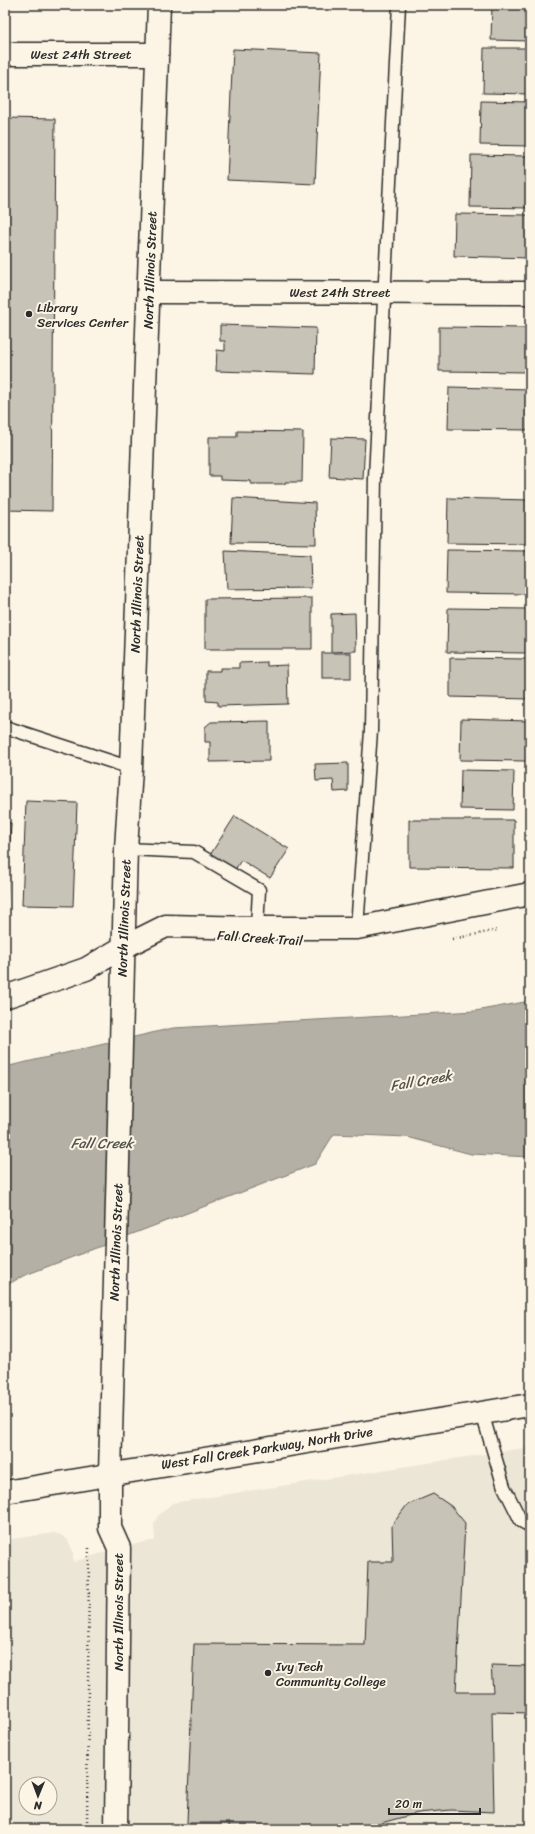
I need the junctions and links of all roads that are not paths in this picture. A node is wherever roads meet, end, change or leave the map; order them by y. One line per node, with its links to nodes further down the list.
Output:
1 (159, 5): 4 (main road, North Illinois Street)
2 (399, 5): 6 (lane)
3 (5, 54): 4 (main road, West 24th Street)
4 (157, 54): 5 (main road, North Illinois Street)
5 (149, 292): 6 (main road, West 24th Street); 9 (main road, North Illinois Street)
6 (385, 292): 7 (main road, West 24th Street); 13 (lane)
7 (530, 293)
8 (5, 727): 9 (lane)
9 (131, 768): 10 (main road, North Illinois Street)
10 (126, 849): 12 (lane); 14 (main road, North Illinois Street)
11 (530, 894): 13 (main road)
12 (257, 928): 13 (main road); 14 (main road)
13 (357, 928)
14 (122, 948): 15 (main road); 18 (main road, North Illinois Street)
15 (5, 997)
16 (530, 1405): 17 (main road, West Fall Creek Parkway, North Drive)
17 (482, 1413): 18 (main road, West Fall Creek Parkway, North Drive); 20 (lane)
18 (110, 1474): 19 (main road, West Fall Creek Parkway, North Drive); 21 (main road, North Illinois Street)
19 (5, 1492)
20 (530, 1526)
21 (116, 1829)

